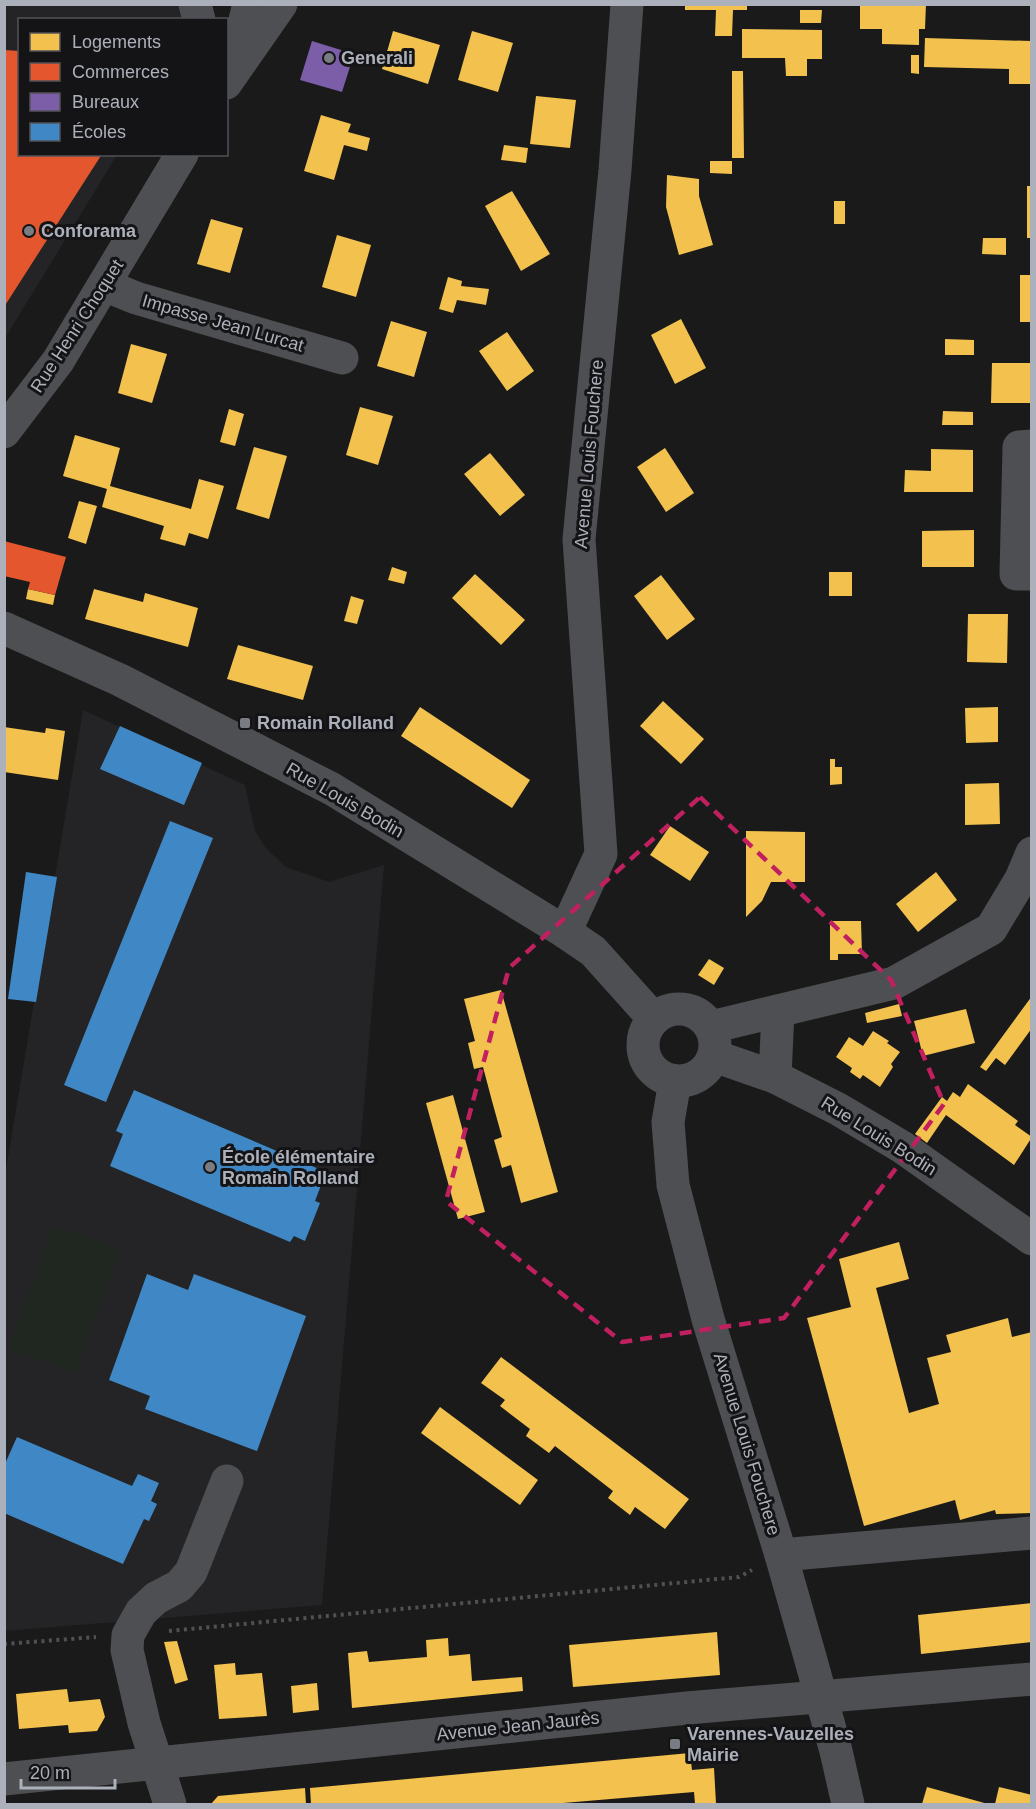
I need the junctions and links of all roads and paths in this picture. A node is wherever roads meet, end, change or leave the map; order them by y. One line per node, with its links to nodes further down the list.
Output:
1 (249, 4): 4 (street)
2 (281, 4): 4 (street)
3 (627, 4): 13 (street, Avenue Louis Fouchere)
4 (228, 81)
5 (181, 156): 6 (street, Rue Henri Choquet)
6 (104, 285): 7 (street, Impasse Jean Lurcat); 8 (street, Rue Henri Choquet)
7 (342, 358)
8 (4, 432)
9 (1032, 446): 10 (street)
10 (1032, 574)
11 (4, 628): 13 (street, Rue Louis Bodin)
12 (1032, 854): 14 (street)
13 (566, 932): 15 (street, Rue Louis Bodin)
14 (778, 1011): 16 (street); 17 (street)
15 (654, 1019): 16 (street); 18 (street)
16 (712, 1041): 17 (street, Rue Louis Bodin); 18 (street)
17 (775, 1077): 19 (street, Rue Louis Bodin)
18 (675, 1081): 22 (street, Avenue Louis Fouchere)
19 (1032, 1239)
20 (227, 1481): 23 (street)
21 (1032, 1533): 22 (street)
22 (781, 1555): 23 (path); 26 (street, Avenue Louis Fouchere)
23 (128, 1635): 24 (path); 27 (street)
24 (4, 1644)
25 (1032, 1679): 26 (street, Avenue Jean Jaurès)
26 (821, 1696): 27 (street, Avenue Jean Jaurès); 30 (street, Avenue Louis Fouchere)
27 (158, 1762): 28 (street, Avenue Jean Jaurès); 29 (street)
28 (4, 1779)
29 (170, 1804)
30 (848, 1804)

